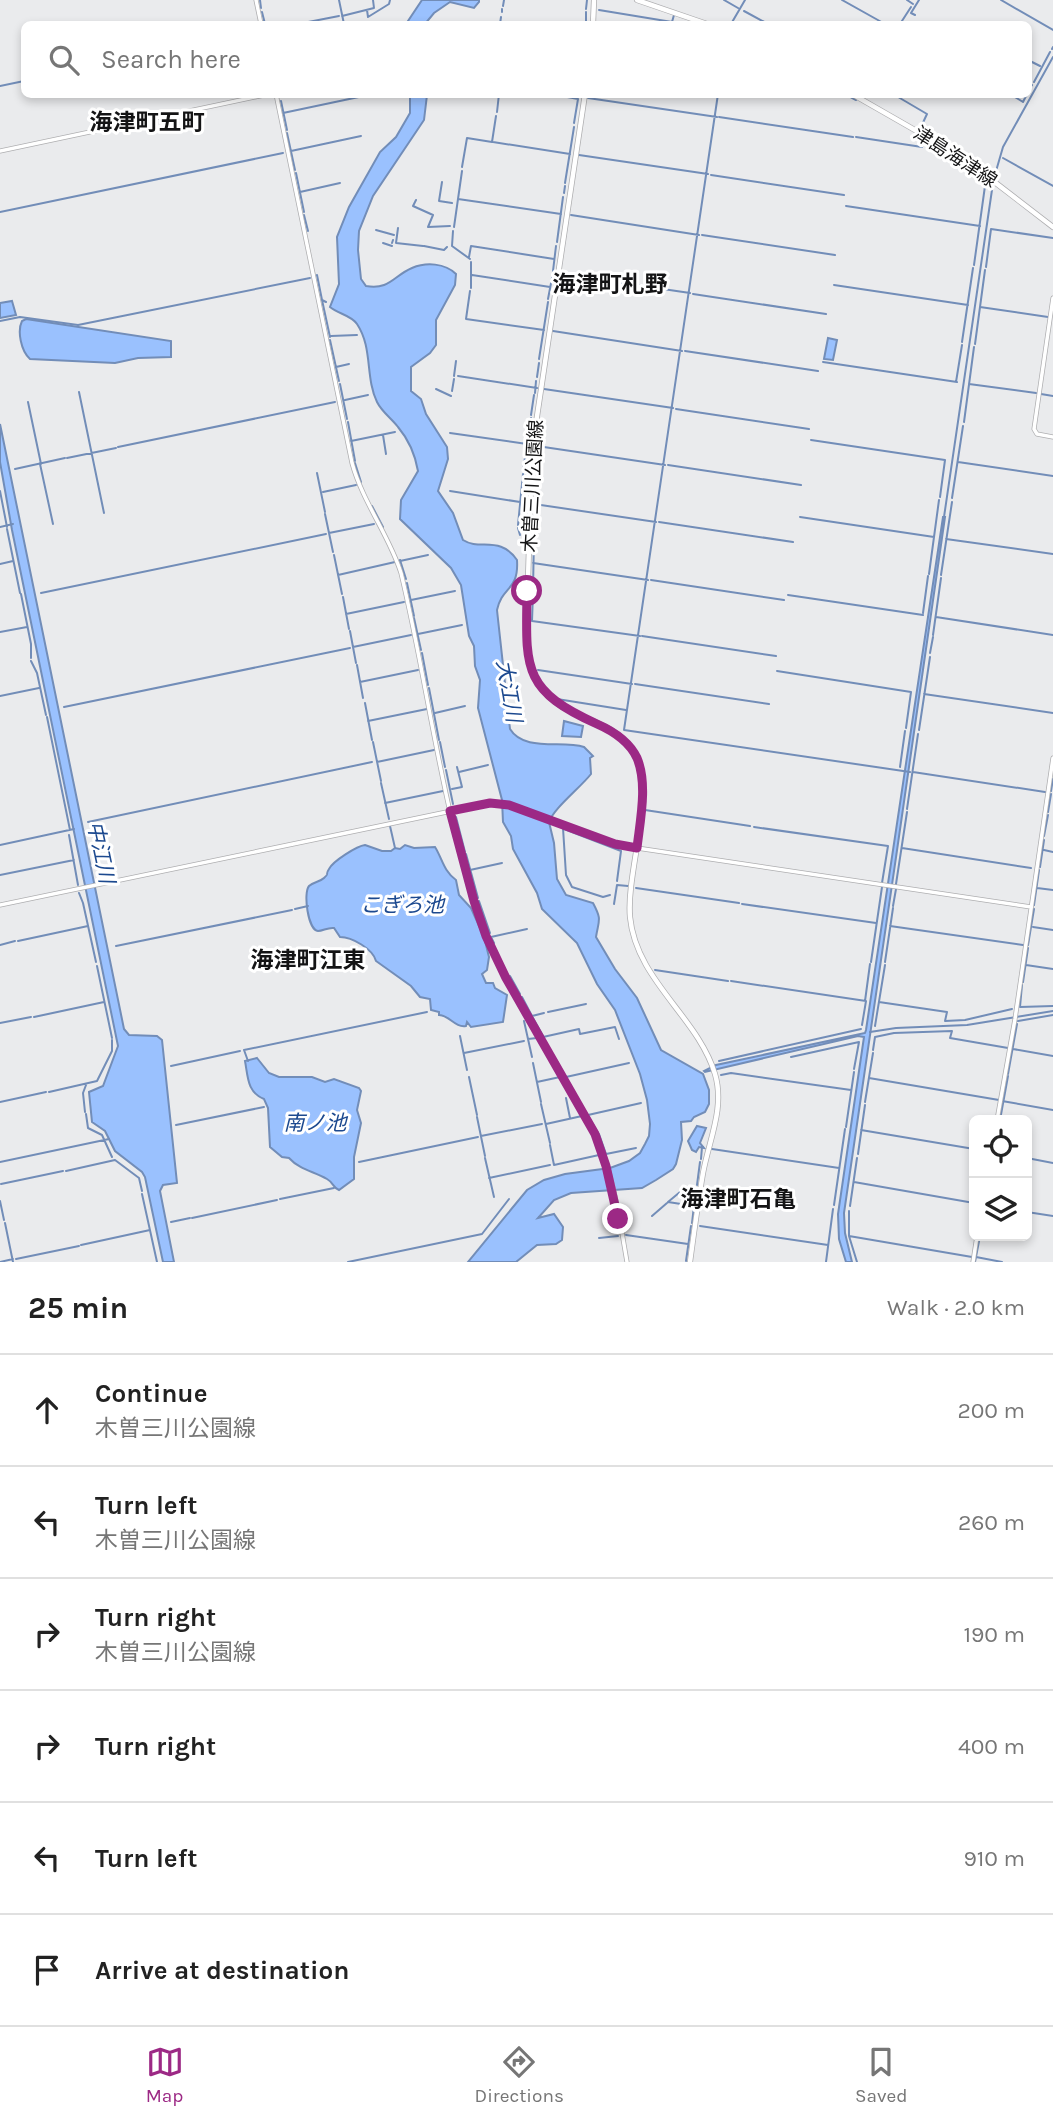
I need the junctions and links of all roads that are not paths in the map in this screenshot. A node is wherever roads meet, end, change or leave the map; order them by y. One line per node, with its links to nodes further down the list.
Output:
1 (256, 0): 4 (street)
2 (594, 0): 5 (main road)
3 (637, 0): 6 (main road)
4 (260, 21)
5 (593, 21)
6 (698, 21)
7 (250, 98): 11 (street)
8 (277, 98): 16 (street)
9 (583, 98): 17 (main road, 木曽三川公園線)
10 (859, 98): 12 (main road, 津島海津線)
11 (0, 150)
12 (1053, 227)
13 (1053, 298): 14 (street)
14 (1053, 437)
15 (1053, 758): 19 (street)
16 (450, 811): 17 (street); 18 (street); 22 (street)
17 (637, 848): 19 (street); 23 (main road, 木曽三川公園線)
18 (0, 905)
19 (1031, 907): 20 (street)
20 (998, 1115)
21 (976, 1241): 24 (street)
22 (627, 1262)
23 (690, 1262)
24 (973, 1262)

